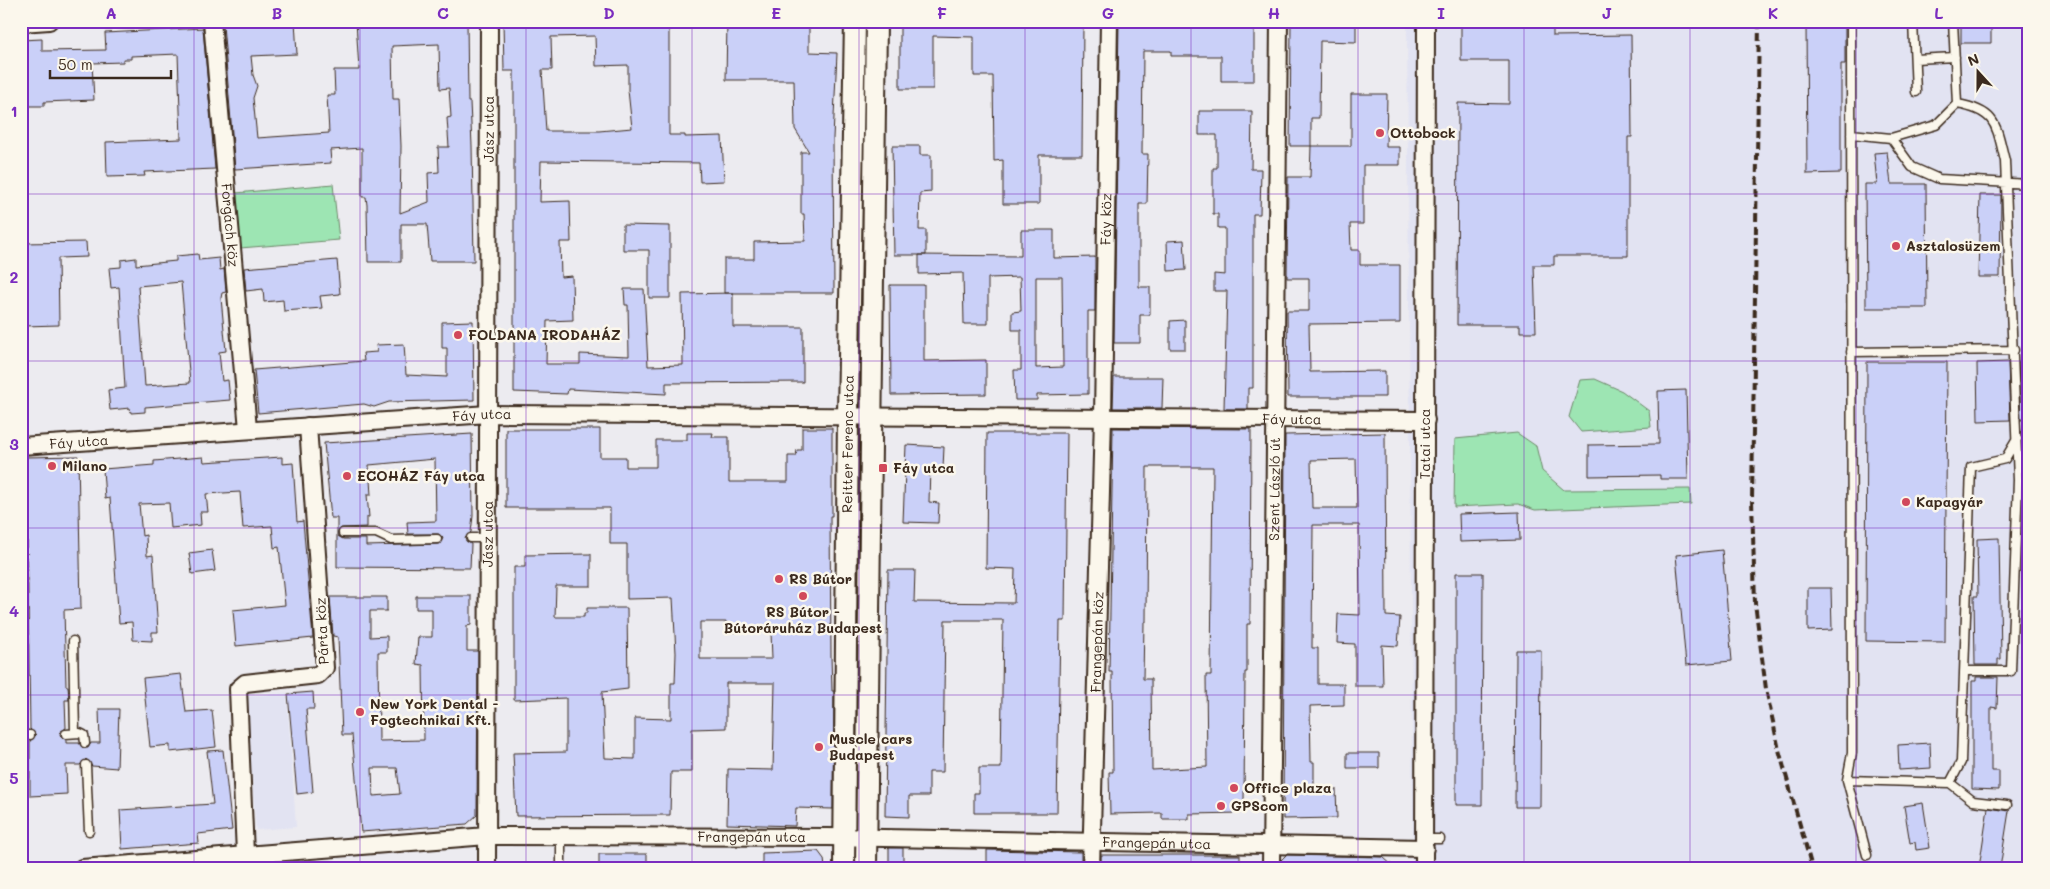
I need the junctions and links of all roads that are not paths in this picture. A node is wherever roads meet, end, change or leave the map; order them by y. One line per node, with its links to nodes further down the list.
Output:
1 (49, 21): 12 (street)
2 (212, 21): 30 (street, Forgách köz)
3 (488, 21): 23 (street, Jász utca)
4 (855, 21): 24 (street, Reitter Ferenc utca)
5 (876, 21): 25 (street, Reitter Ferenc utca)
6 (1110, 21): 26 (street, Fáy köz)
7 (1278, 21): 27 (street, Szent László út)
8 (1426, 21): 28 (street, Tatai utca)
9 (1851, 21): 17 (lane)
10 (1913, 21): 14 (lane)
11 (1953, 21): 13 (lane)
12 (21, 24)
13 (1955, 57): 14 (lane); 16 (lane)
14 (1915, 59): 15 (lane)
15 (1916, 92)
16 (1957, 104): 18 (lane); 19 (lane)
17 (1851, 134): 18 (lane); 22 (lane)
18 (1891, 138): 19 (lane)
19 (2005, 184): 20 (lane); 21 (lane)
20 (2029, 184)
21 (2014, 350): 22 (lane); 31 (lane)
22 (1851, 352): 45 (lane)
23 (488, 414): 24 (street, Fáy utca); 29 (street, Fáy utca); 49 (street, Jász utca)
24 (848, 415): 25 (street, Fáy utca); 36 (street, Reitter Ferenc utca)
25 (871, 416): 26 (street, Fáy utca); 37 (street, Reitter Ferenc utca)
26 (1104, 417): 27 (street, Fáy utca); 53 (street, Frangepán köz)
27 (1274, 418): 28 (street, Fáy utca); 55 (street, Szent László út)
28 (1426, 420): 54 (street, Tatai utca)
29 (308, 426): 30 (street, Fáy utca); 56 (street, Párta köz)
30 (248, 430): 32 (street, Fáy utca)
31 (2017, 439): 38 (lane); 38 (lane)
32 (21, 446)
33 (343, 533): 34 (lane)
34 (437, 539)
35 (73, 641): 39 (lane)
36 (846, 656): 37 (street); 51 (street, Reitter Ferenc utca)
37 (868, 657): 52 (street, Reitter Ferenc utca)
38 (1964, 671): 46 (lane)
39 (75, 733): 40 (lane); 43 (lane)
40 (66, 734)
41 (21, 735): 42 (lane)
42 (30, 735)
43 (85, 743)
44 (86, 765): 48 (lane)
45 (1847, 780): 46 (lane); 57 (lane)
46 (1950, 783): 47 (lane)
47 (2007, 805)
48 (89, 831)
49 (487, 836): 50 (street, Frangepán utca); 56 (street, Frangepán utca); 59 (street, Jász utca)
50 (561, 837): 51 (street, Frangepán utca); 60 (lane)
51 (845, 837): 52 (street, Frangepán utca); 61 (street, Reitter Ferenc utca)
52 (866, 838): 53 (street, Frangepán utca); 62 (street, Reitter Ferenc utca)
53 (1091, 842): 55 (street, Frangepán utca); 63 (street, Frangepán köz)
54 (1430, 842): 55 (street, Frangepán utca); 65 (street, Tatai utca)
55 (1272, 845): 64 (street, Szent László út)
56 (245, 854): 58 (street, Frangepán utca)
57 (1868, 856)
58 (82, 868)
59 (487, 868)
60 (561, 868)
61 (844, 868)
62 (866, 868)
63 (1091, 868)
64 (1271, 868)
65 (1424, 868)

